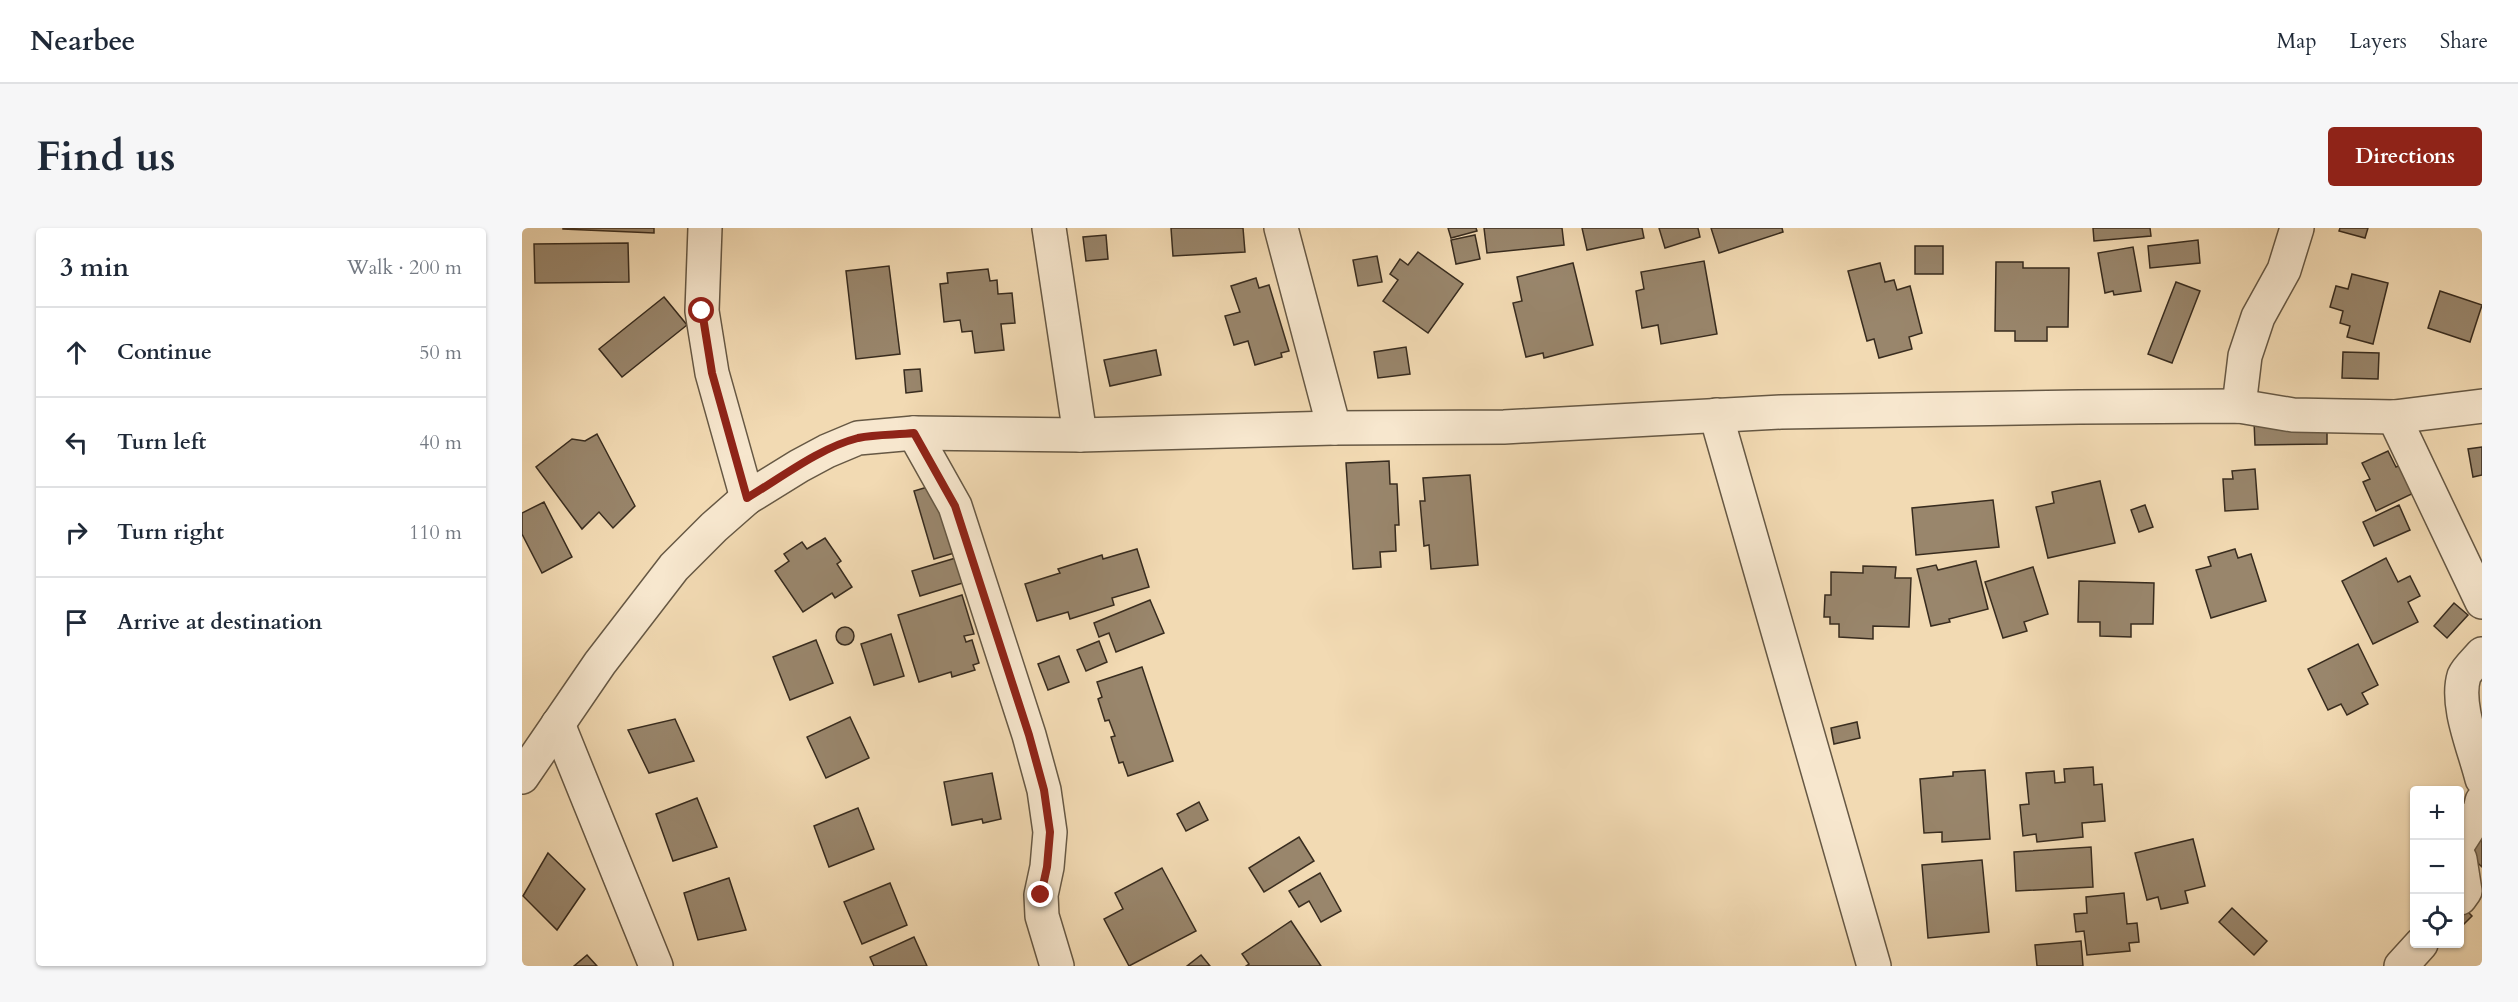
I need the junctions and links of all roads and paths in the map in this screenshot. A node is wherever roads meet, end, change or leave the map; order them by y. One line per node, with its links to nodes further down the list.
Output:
1 (705, 228): 12 (street)
2 (1049, 228): 11 (street)
3 (1281, 228): 9 (street)
4 (2297, 228): 5 (street)
5 (2239, 406): 7 (street); 8 (street)
6 (2482, 406): 8 (street)
7 (1716, 415): 9 (street); 23 (street)
8 (2394, 417): 13 (street)
9 (1334, 428): 11 (street)
10 (914, 433): 11 (street); 12 (street); 22 (street)
11 (1080, 435)
12 (747, 498): 15 (street)
13 (2482, 602)
14 (2482, 654): 17 (street)
15 (558, 724): 16 (street); 21 (street)
16 (522, 777)
17 (2482, 779)
18 (2482, 801): 19 (street)
19 (2461, 840)
20 (2417, 948): 24 (street)
21 (656, 966)
22 (1057, 966)
23 (1874, 966)
24 (2401, 966)

